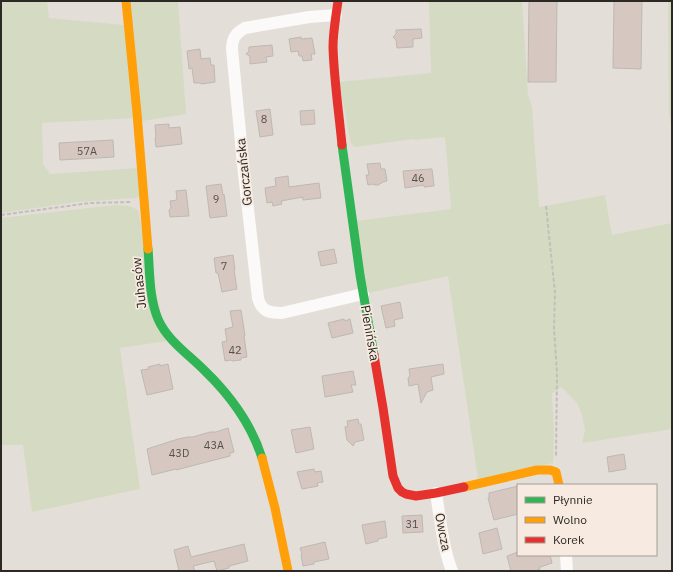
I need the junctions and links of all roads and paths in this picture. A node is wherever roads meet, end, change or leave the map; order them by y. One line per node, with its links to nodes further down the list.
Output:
1 (126, 1): 4 (street, Juhasów)
2 (338, 1): 3 (street, Pienińska)
3 (336, 14): 7 (street, Pienińska); 7 (street, Gorczańska)
4 (145, 202): 6 (path); 12 (street, Juhasów)
5 (546, 206): 8 (path)
6 (1, 215)
7 (363, 294): 10 (street, Pienińska)
8 (556, 472): 9 (street); 10 (street, Pienińska)
9 (558, 484)
10 (436, 493): 13 (street, Owcza)
11 (566, 556): 14 (street)
12 (288, 571)
13 (452, 571)
14 (567, 571)

